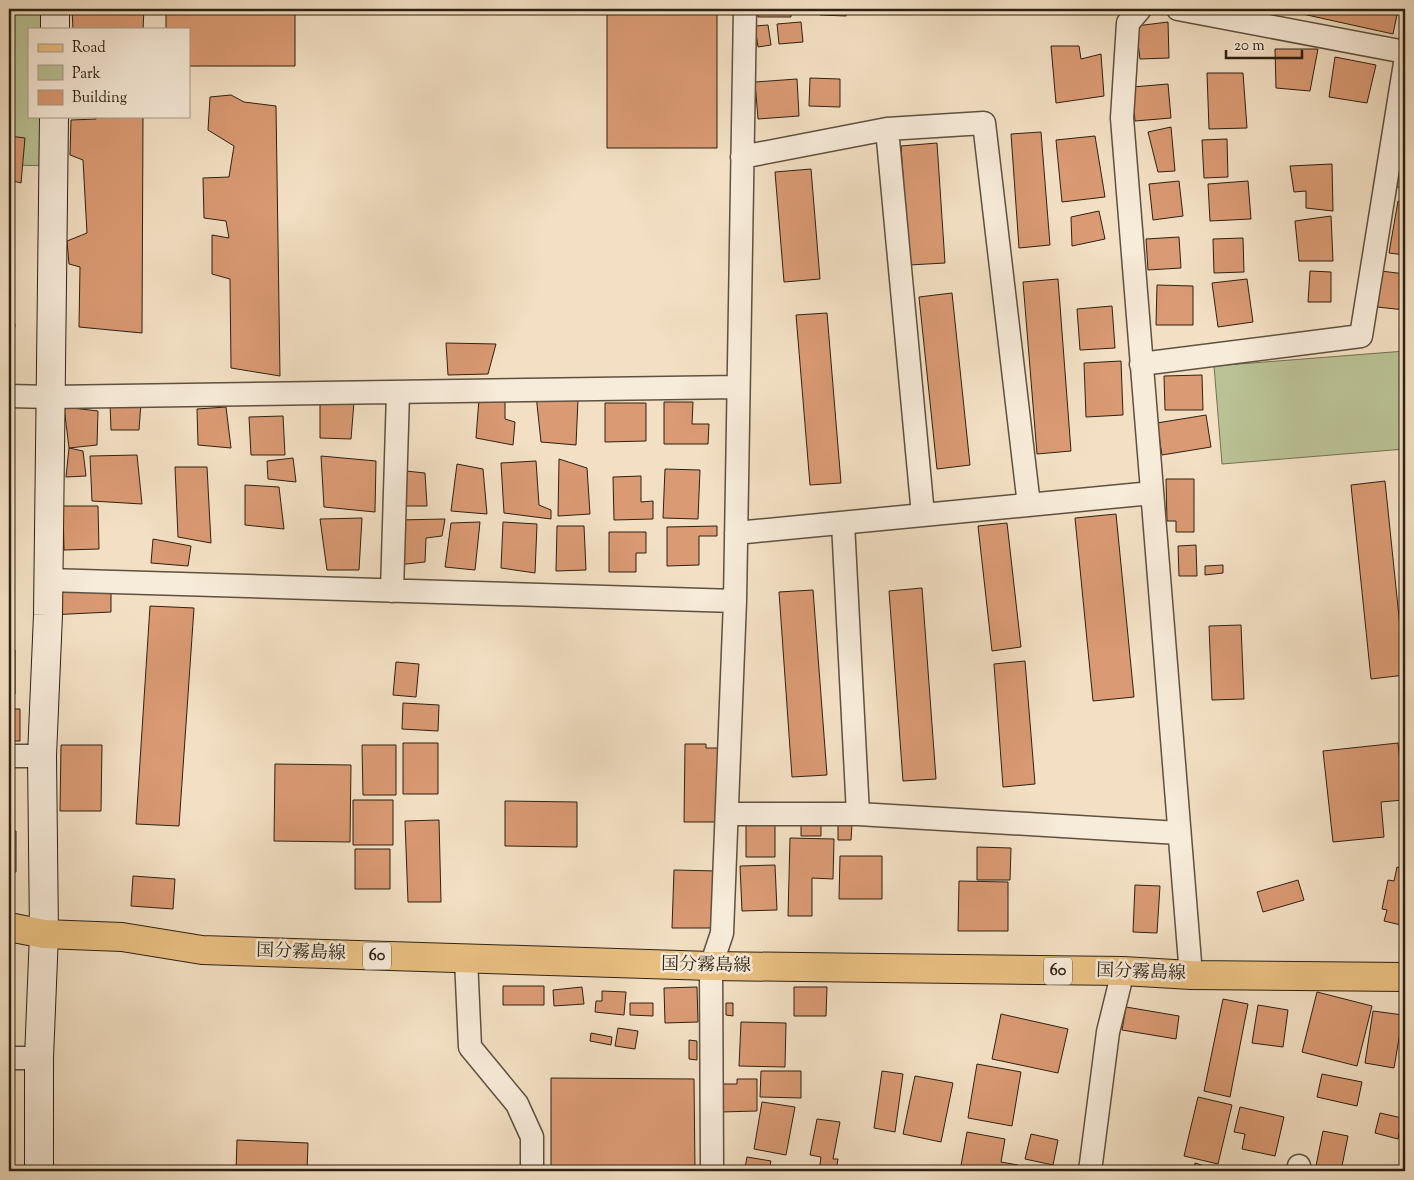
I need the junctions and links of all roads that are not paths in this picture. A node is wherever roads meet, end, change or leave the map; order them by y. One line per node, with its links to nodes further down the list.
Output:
1 (55, 9): 5 (street)
2 (745, 9): 10 (street)
3 (1140, 9): 11 (street)
4 (1178, 9): 6 (street)
5 (55, 28)
6 (1405, 52)
7 (1405, 63): 11 (street)
8 (54, 118): 15 (street)
9 (887, 130): 10 (street); 17 (street); 18 (street)
10 (742, 157): 12 (street)
11 (1141, 364): 16 (street)
12 (738, 387): 13 (street); 20 (street)
13 (398, 393): 15 (street); 22 (street)
14 (9, 396): 15 (street)
15 (50, 397): 21 (street)
16 (1152, 493): 17 (street); 28 (street)
17 (1029, 505): 18 (street)
18 (923, 515): 19 (street)
19 (842, 523): 20 (street); 27 (street)
20 (736, 533): 23 (street)
21 (48, 580): 22 (street); 25 (street)
22 (392, 591): 23 (street)
23 (735, 601): 26 (street)
24 (9, 756): 25 (street)
25 (42, 756): 30 (street)
26 (728, 814): 27 (street); 32 (street)
27 (858, 814): 28 (street)
28 (1179, 833): 34 (street)
29 (9, 927): 30 (main road, 国分霧島線 / 60)
30 (44, 934): 31 (main road, 国分霧島線 / 60); 37 (street)
31 (466, 959): 32 (main road, 国分霧島線 / 60); 39 (street)
32 (711, 966): 33 (main road, 国分霧島線 / 60); 40 (street)
33 (1123, 972): 34 (main road, 国分霧島線 / 60); 41 (street)
34 (1191, 975): 35 (main road, 国分霧島線 / 60)
35 (1405, 977)
36 (9, 1058): 37 (street)
37 (39, 1058): 38 (street)
38 (39, 1171)
39 (532, 1171)
40 (712, 1171)
41 (1090, 1171)

